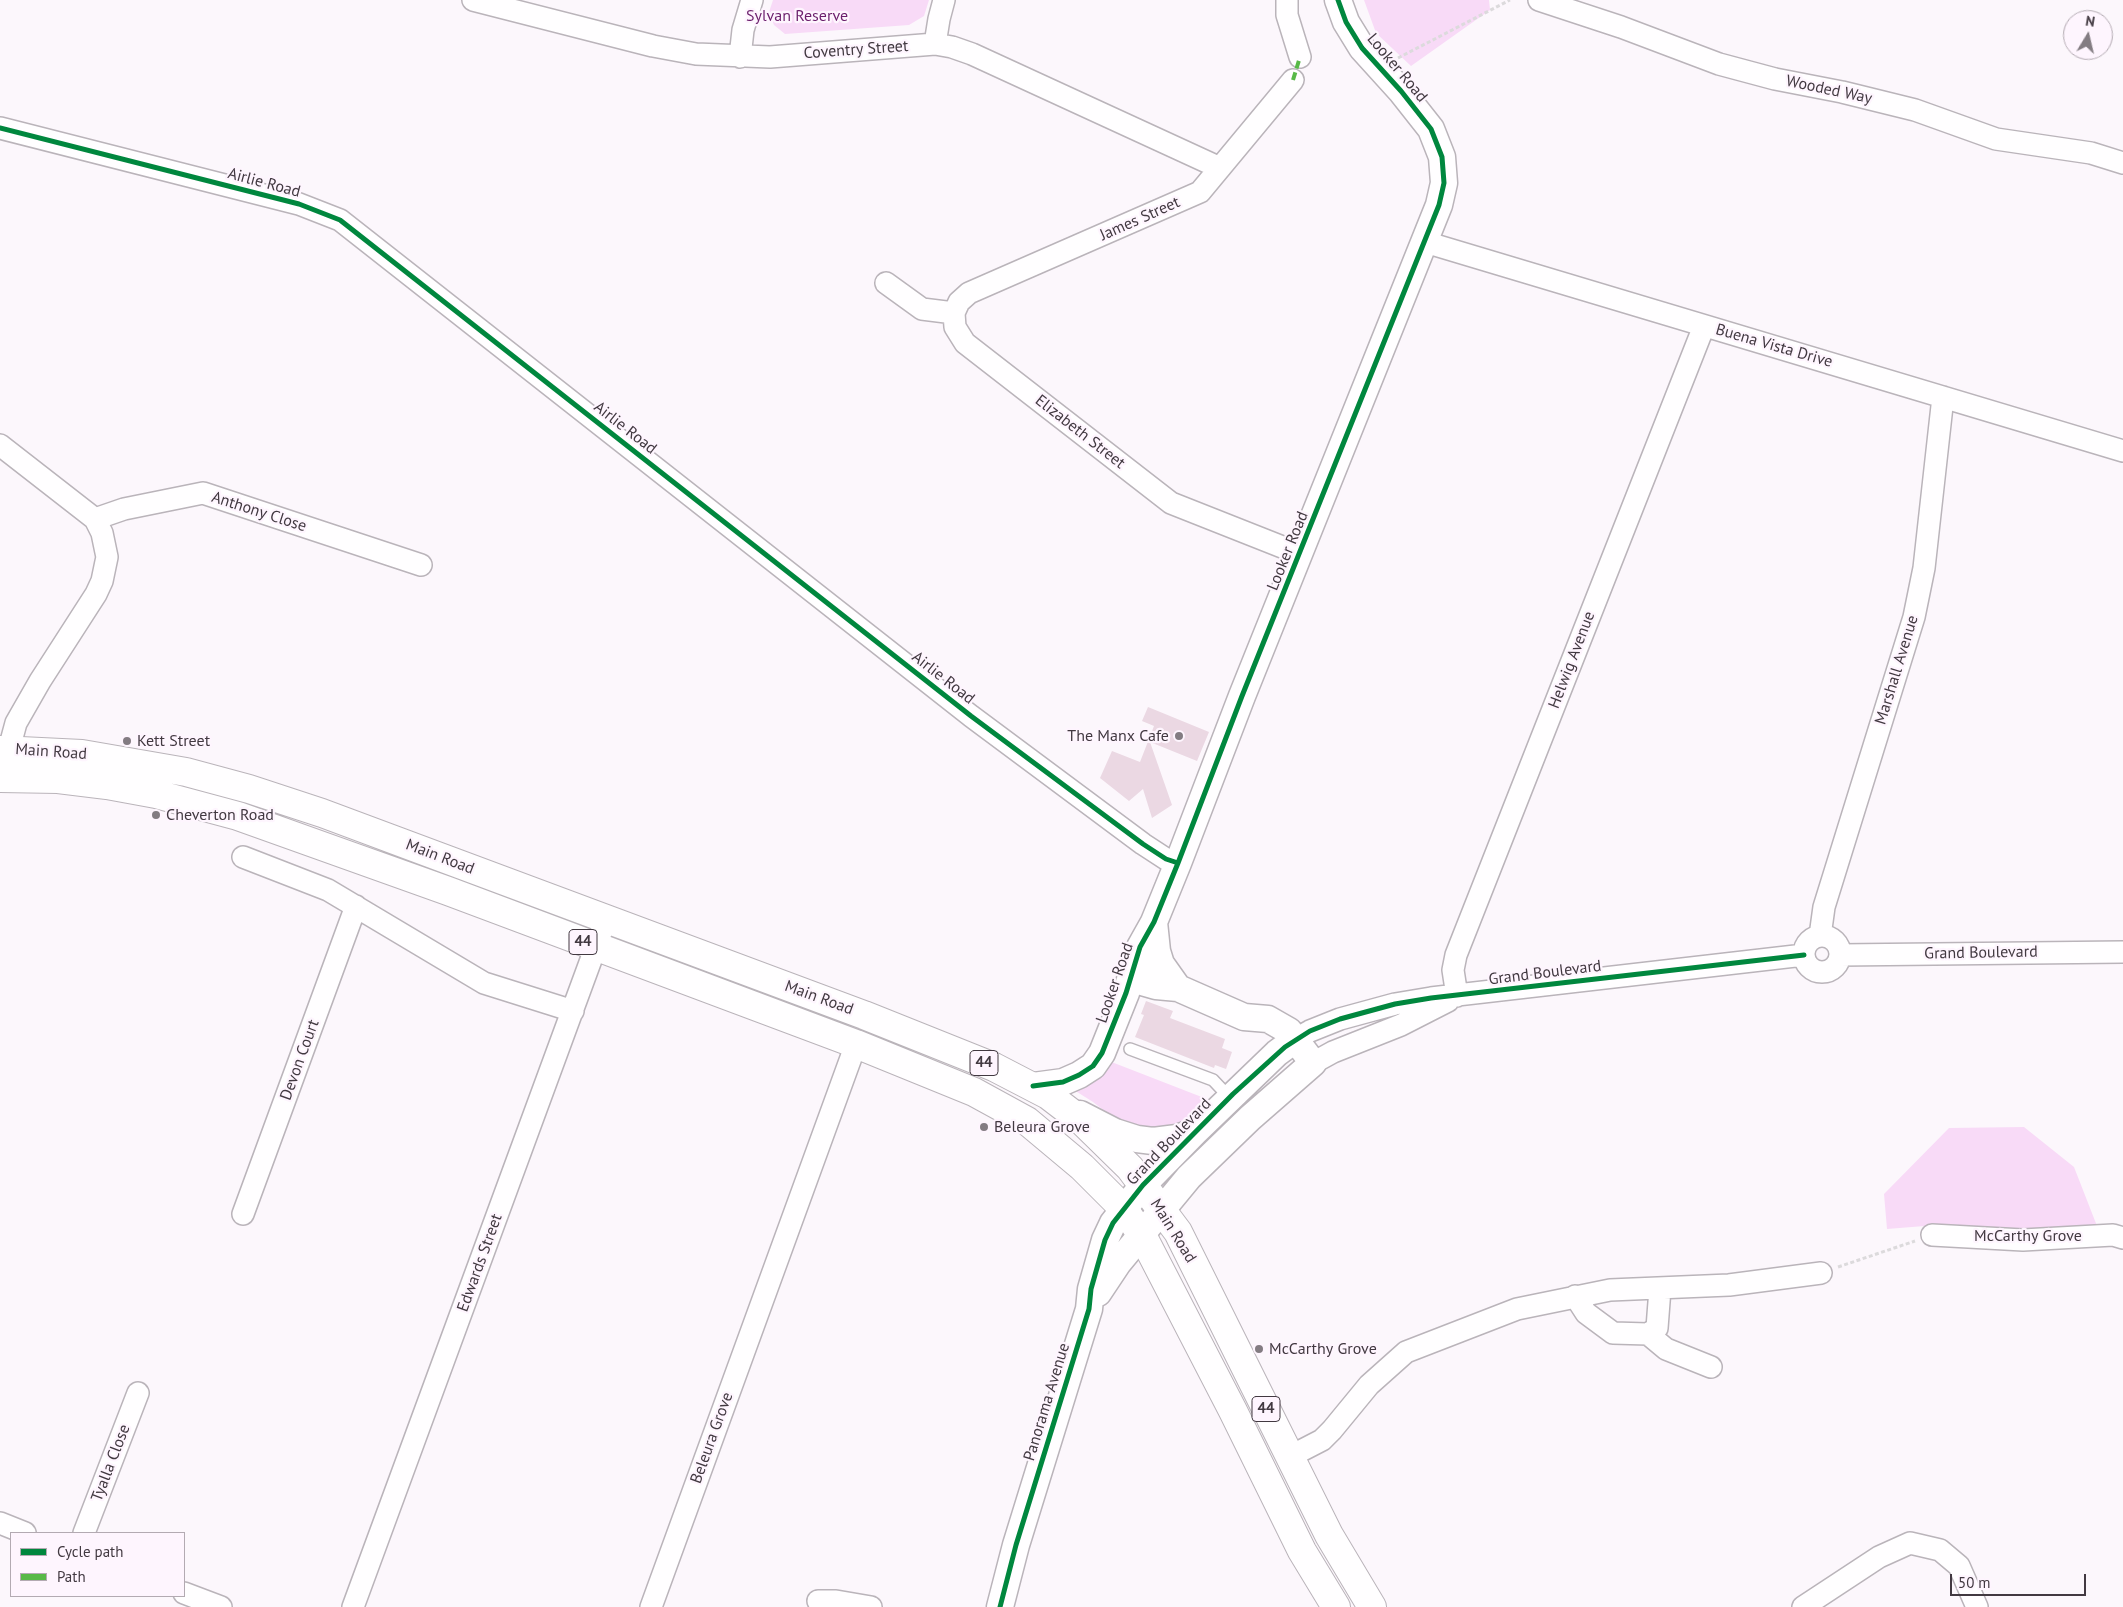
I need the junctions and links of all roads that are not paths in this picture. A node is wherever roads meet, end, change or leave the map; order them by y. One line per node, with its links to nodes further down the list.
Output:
1 (473, 0): 8 (street, Coventry Street)
2 (752, 0): 8 (street)
3 (944, 0): 7 (street)
4 (1287, 0): 9 (street)
5 (1338, 0): 14 (street, Looker Road)
6 (1539, 0): 12 (street, Wooded Way)
7 (935, 44): 8 (street, Coventry Street); 13 (street, Coventry Street)
8 (740, 57)
9 (1300, 57)
10 (1293, 80): 13 (street, James Street)
11 (0, 128): 27 (street, Airlie Road)
12 (2123, 163)
13 (1220, 168): 16 (street, James Street)
14 (1425, 242): 17 (street, Buena Vista Drive); 22 (street, Looker Road)
15 (886, 283): 16 (street)
16 (954, 313): 22 (street, Elizabeth Street)
17 (1704, 326): 18 (street, Buena Vista Drive); 38 (street, Helwig Avenue)
18 (1943, 397): 20 (street, Buena Vista Drive); 31 (street, Marshall Avenue)
19 (0, 445): 21 (street)
20 (2123, 451)
21 (95, 519): 23 (street, Anthony Close); 24 (street)
22 (1300, 554): 27 (street, Looker Road)
23 (421, 565)
24 (4, 749): 25 (street); 29 (main road, Main Road / 44)
25 (4, 778): 32 (main road, Main Road / 44)
26 (243, 858): 28 (street)
27 (1178, 863): 30 (street, Looker Road)
28 (356, 906): 39 (street); 51 (street, Devon Court)
29 (606, 919): 32 (street, Edwards Street); 44 (main road, Main Road / 44)
30 (1154, 922): 36 (street, Looker Road); 37 (street)
31 (1820, 936): 34 (street); 35 (street)
32 (597, 948): 39 (street, Edwards Street); 40 (main road, Main Road / 44)
33 (2123, 952): 34 (street, Grand Boulevard)
34 (1840, 954): 35 (street)
35 (1804, 955): 38 (street, Grand Boulevard)
36 (1134, 966): 37 (street); 44 (street, Looker Road)
37 (1178, 988): 41 (street)
38 (1457, 996): 41 (street, Grand Boulevard); 43 (street, Grand Boulevard)
39 (573, 1011): 69 (street, Edwards Street)
40 (856, 1044): 49 (main road, Main Road / 44); 70 (street, Beleura Grove)
41 (1287, 1046): 43 (street); 46 (street, Grand Boulevard)
42 (1130, 1049): 46 (lane)
43 (1305, 1069): 46 (street, Grand Boulevard)
44 (1032, 1086): 45 (main road, Main Road / 44)
45 (1060, 1103): 47 (street); 48 (main road, Main Road / 44)
46 (1240, 1108): 47 (street, Grand Boulevard); 50 (street, Grand Boulevard)
47 (1195, 1132): 48 (street, Grand Boulevard)
48 (1143, 1185): 49 (street, Grand Boulevard); 50 (main road, Main Road / 44)
49 (1123, 1208): 52 (main road, Main Road / 44); 58 (street, Panorama Avenue)
50 (1162, 1209): 52 (street, Panorama Avenue); 62 (main road, Main Road / 44)
51 (243, 1214)
52 (1142, 1235): 58 (street, Panorama Avenue); 73 (main road, Main Road / 44)
53 (1932, 1235): 54 (street, McCarthy Grove)
54 (2123, 1238)
55 (1821, 1273): 56 (street)
56 (1660, 1289): 57 (street); 59 (street)
57 (1575, 1296): 59 (street); 62 (street)
58 (1089, 1309): 72 (street, Panorama Avenue)
59 (1648, 1334): 60 (street)
60 (1711, 1367)
61 (138, 1392): 65 (street, Tyalla Close)
62 (1291, 1456): 74 (main road, Main Road / 44)
63 (0, 1523): 64 (street)
64 (22, 1532)
65 (84, 1532)
66 (185, 1593): 68 (street)
67 (818, 1601): 71 (street)
68 (221, 1607)
69 (353, 1607)
70 (651, 1607)
71 (871, 1607)
72 (1000, 1607)
73 (1336, 1607)
74 (1372, 1607)
75 (1803, 1607): 76 (street)
76 (1977, 1607)

